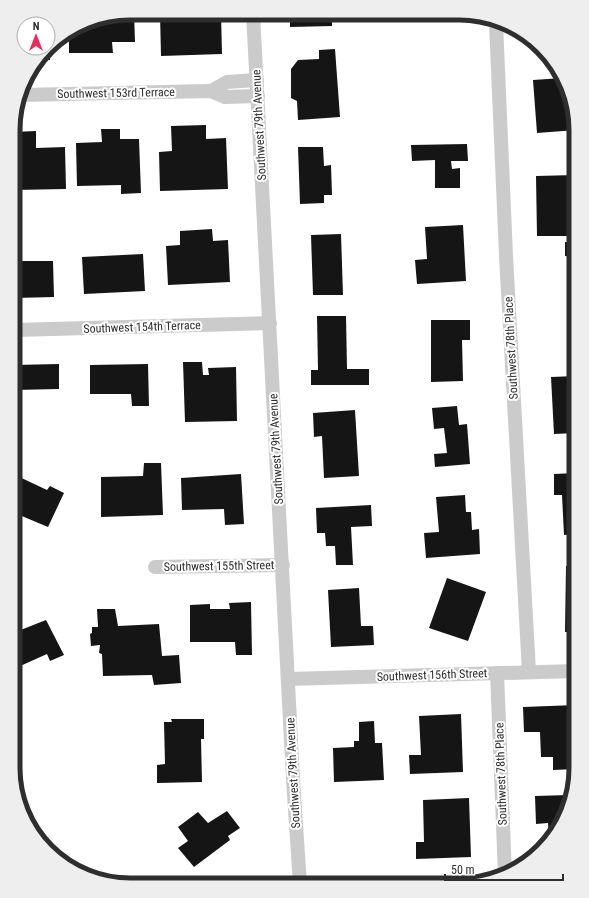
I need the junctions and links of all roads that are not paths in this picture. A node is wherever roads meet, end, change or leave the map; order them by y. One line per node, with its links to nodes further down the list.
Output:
1 (253, 20): 3 (street, Southwest 79th Avenue)
2 (496, 27): 12 (street, Southwest 78th Place)
3 (257, 80): 4 (street, Southwest 153rd Terrace); 6 (street, Southwest 79th Avenue)
4 (211, 91): 5 (street, Southwest 153rd Terrace); 6 (street, Southwest 153rd Terrace)
5 (26, 95)
6 (258, 96): 7 (street, Southwest 79th Avenue)
7 (270, 323): 8 (street, Southwest 154th Terrace); 9 (street, Southwest 79th Avenue)
8 (20, 330)
9 (282, 564): 10 (street, Southwest 155th Street); 14 (street, Southwest 79th Avenue)
10 (155, 567)
11 (569, 671): 12 (street, Southwest 156th Street)
12 (529, 672): 13 (street, Southwest 156th Street)
13 (497, 673): 14 (street, Southwest 156th Street); 15 (street, Southwest 78th Place)
14 (288, 679): 16 (street, Southwest 79th Avenue)
15 (505, 868)
16 (300, 878)

